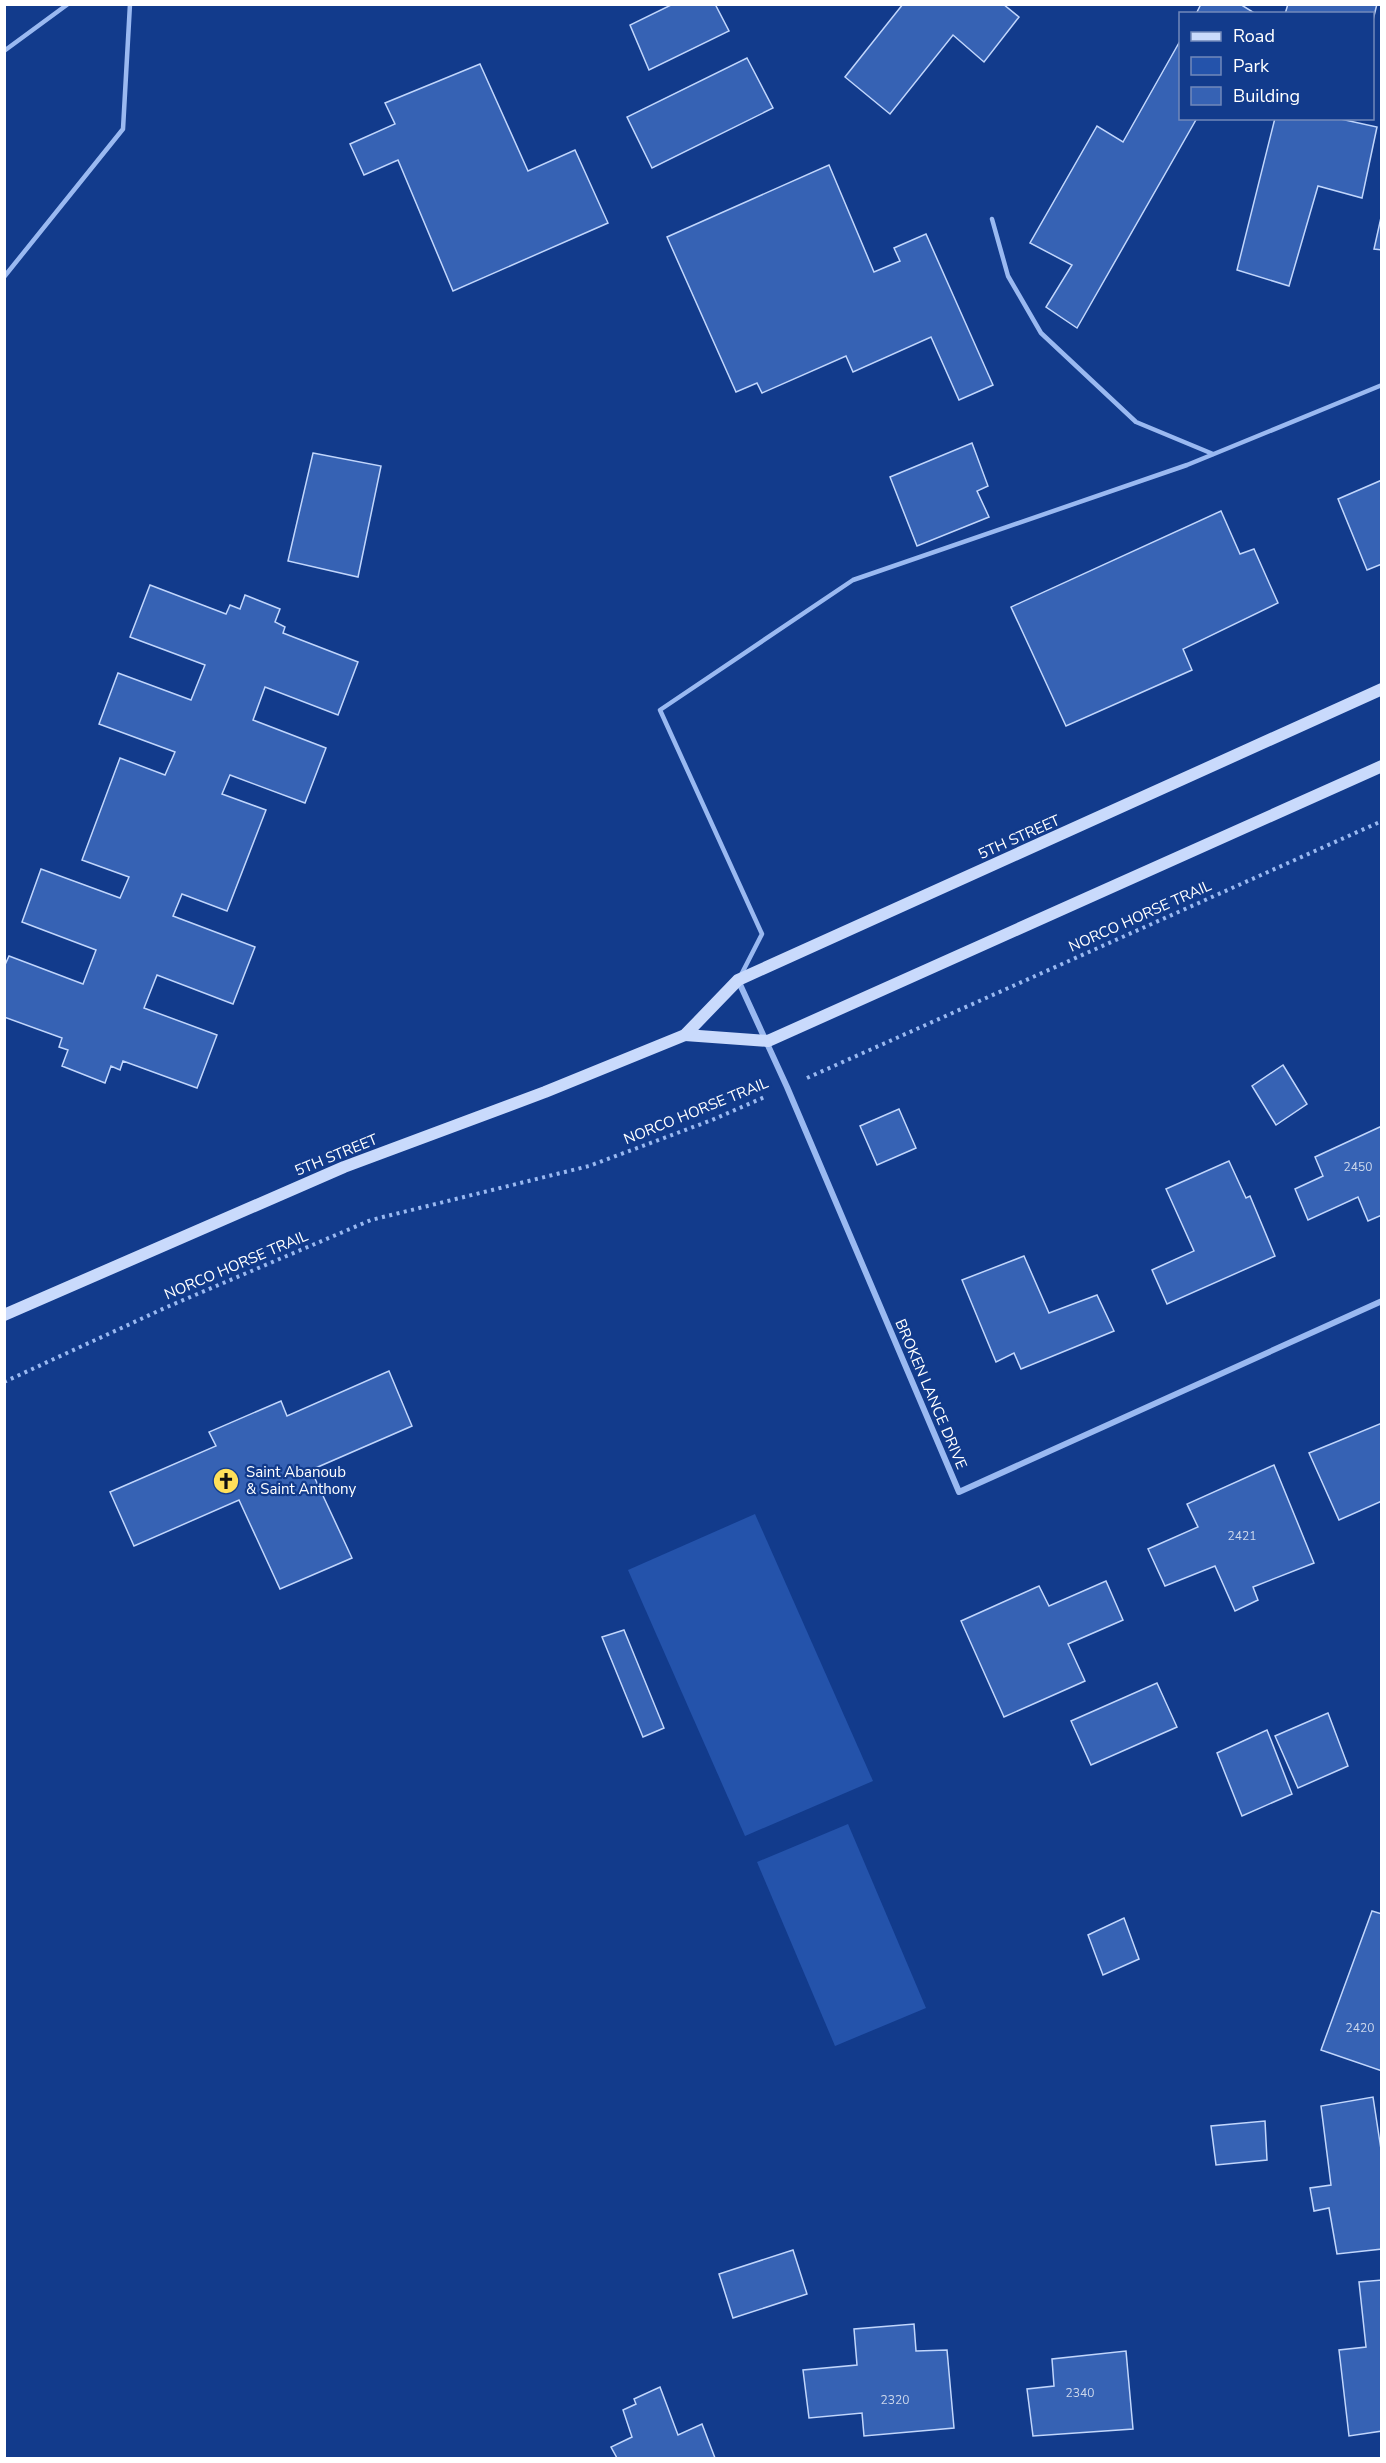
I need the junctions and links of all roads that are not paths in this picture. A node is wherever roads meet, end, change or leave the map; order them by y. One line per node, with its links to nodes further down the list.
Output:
1 (68, 4): 3 (lane)
2 (130, 4): 5 (lane)
3 (4, 51)
4 (992, 219): 7 (lane)
5 (4, 277)
6 (1382, 385): 7 (lane)
7 (1213, 454): 10 (lane)
8 (1382, 689): 10 (street, 5TH STREET)
9 (1382, 766): 12 (street, 5TH STREET)
10 (738, 980): 11 (street, 5TH STREET); 12 (street, BROKEN LANCE DRIVE)
11 (684, 1035): 12 (street, 5TH STREET); 14 (street, 5TH STREET)
12 (768, 1041): 13 (street, BROKEN LANCE DRIVE)
13 (1382, 1301)
14 (8, 1312)

